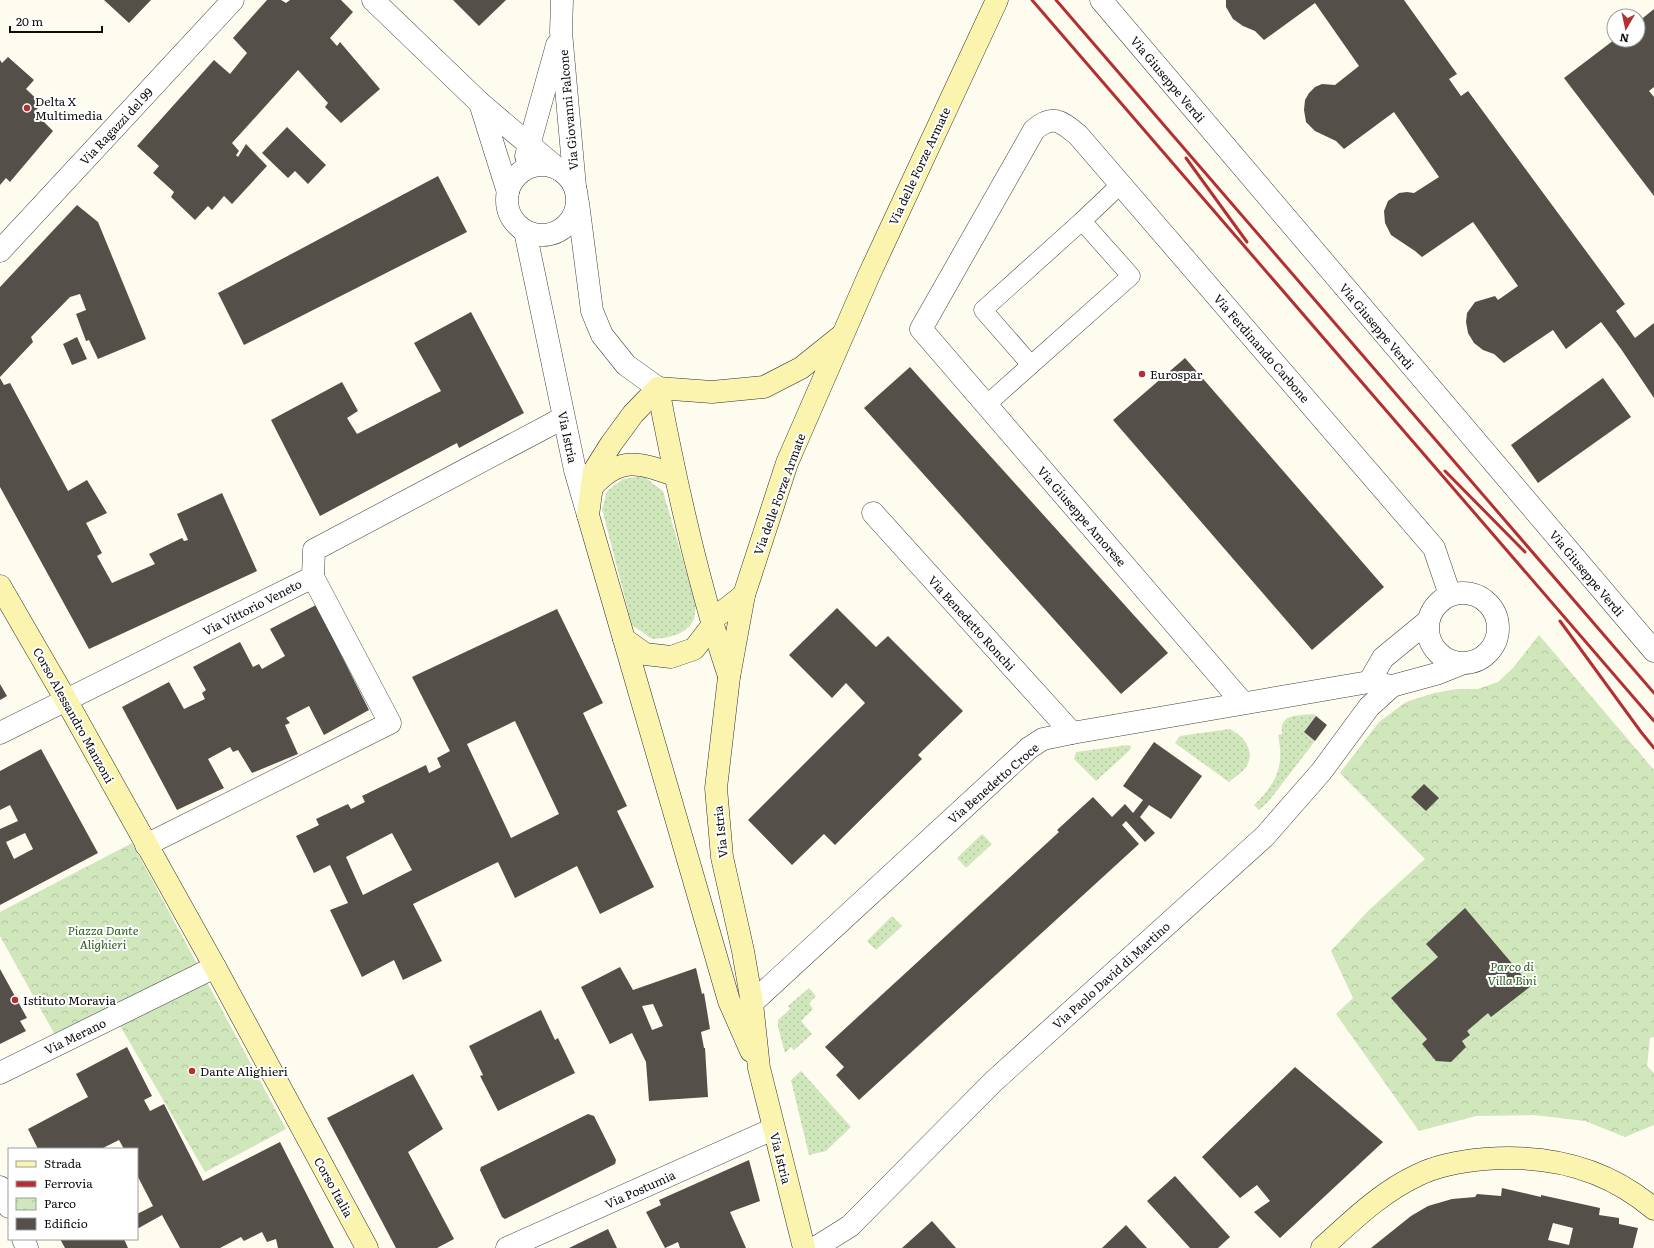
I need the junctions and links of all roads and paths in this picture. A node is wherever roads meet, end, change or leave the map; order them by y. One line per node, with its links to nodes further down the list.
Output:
1 (233, 0): 16 (street, Via Ragazzi del 99)
2 (373, 0): 7 (street)
3 (562, 0): 6 (street, Via Giovanni Falcone)
4 (996, 0): 18 (main road, Via delle Forze Armate)
5 (1101, 0): 34 (street, Via Giuseppe Verdi)
6 (560, 32): 8 (street, Via Giovanni Falcone); 13 (street, Via Giovanni Falcone)
7 (480, 103): 8 (street); 12 (street)
8 (529, 144): 9 (street); 10 (street, Via Giovanni Falcone)
9 (558, 169): 10 (street); 13 (street)
10 (522, 171): 12 (street)
11 (1121, 184): 14 (lane); 17 (street, Via Ferdinando Carbone); 29 (street, Via Ferdinando Carbone)
12 (508, 192): 15 (street)
13 (576, 193): 15 (street); 20 (street)
14 (1082, 221): 19 (lane); 19 (lane)
15 (525, 231): 22 (street, Via Istria)
16 (0, 251)
17 (921, 329): 21 (street, Via Giuseppe Amorese)
18 (844, 334): 20 (main road, Via delle Forze Armate); 28 (main road, Via delle Forze Armate)
19 (1031, 365): 21 (lane)
20 (658, 388): 23 (main road); 24 (main road, Via Istria)
21 (986, 405): 40 (street, Via Giuseppe Amorese)
22 (563, 418): 26 (street, Via Istria); 27 (street, Via Vittorio Veneto)
23 (674, 475): 24 (main road); 32 (main road)
24 (592, 487): 26 (main road, Via Istria)
25 (872, 513): 42 (street, Via Benedetto Ronchi)
26 (588, 515): 33 (main road, Via Istria)
27 (313, 577): 39 (street, Via Vittorio Veneto); 43 (street)
28 (744, 594): 32 (main road); 36 (main road, Via Istria)
29 (1450, 595): 31 (street); 35 (street)
30 (3, 596): 39 (main road, Corso Alessandro Manzoni)
31 (1428, 621): 35 (street); 37 (street)
32 (712, 623): 33 (main road); 36 (main road)
33 (624, 639): 46 (main road, Via Istria)
34 (1654, 651)
35 (1461, 664): 38 (street)
36 (729, 677): 45 (main road, Via Istria)
37 (1369, 682): 38 (street, Via Benedetto Croce); 40 (street, Via Benedetto Croce)
38 (1392, 686): 55 (street, Via Paolo David di Martino)
39 (66, 700): 41 (street, Via Vittorio Veneto); 43 (main road, Corso Alessandro Manzoni)
40 (1243, 703): 42 (street, Via Benedetto Croce)
41 (0, 733)
42 (1072, 733): 45 (street, Via Benedetto Croce)
43 (146, 844): 44 (main road)
44 (216, 967): 47 (street, Via Merano); 52 (main road, Corso Italia)
45 (752, 1003): 46 (main road, Via Istria)
46 (759, 1068): 48 (main road, Via Istria)
47 (0, 1073)
48 (773, 1129): 53 (street, Via Postumia); 54 (main road, Via Istria)
49 (0, 1188): 50 (street)
50 (8, 1205)
51 (1654, 1209): 56 (main road)
52 (367, 1248)
53 (508, 1248)
54 (804, 1248)
55 (815, 1248)
56 (1322, 1248)

